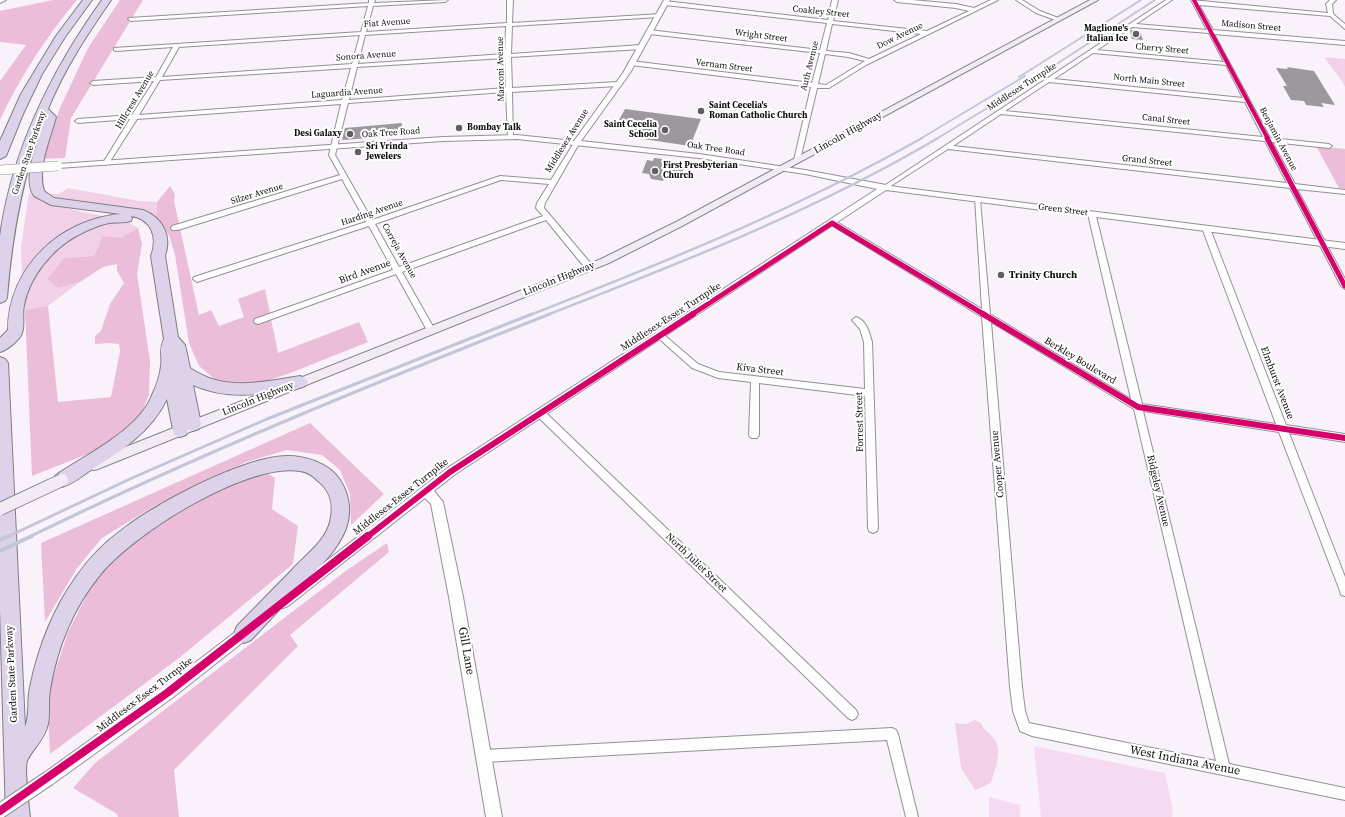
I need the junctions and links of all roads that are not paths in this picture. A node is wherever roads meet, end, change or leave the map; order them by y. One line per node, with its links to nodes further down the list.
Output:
1 (88, 0): 59 (highway)
2 (107, 0): 49 (highway, Garden State Parkway)
3 (445, 0): 13 (street)
4 (510, 0): 23 (street, Marconi Avenue)
5 (835, 0): 22 (street, Auth Avenue)
6 (897, 0): 17 (street)
7 (995, 0): 17 (street, Dow Avenue)
8 (1019, 0): 21 (street)
9 (1095, 0): 21 (main road, Lincoln Highway)
10 (1169, 0): 24 (street, Middlesex Turnpike)
11 (1244, 0): 16 (street)
12 (1334, 0): 18 (street)
13 (371, 2): 20 (street); 28 (street, Correja Avenue)
14 (666, 2): 19 (street, Middlesex Avenue); 22 (street, Coakley Street)
15 (1195, 2): 16 (street); 27 (street, Benjamin Avenue)
16 (1249, 8): 18 (street)
17 (974, 10): 29 (street, Dow Avenue)
18 (1331, 14): 25 (street)
19 (659, 15): 23 (street, Fiat Avenue); 26 (street, Middlesex Avenue)
20 (131, 19)
21 (1058, 20): 60 (main road, Lincoln Highway)
22 (830, 21): 29 (street, Coakley Street); 35 (street, Auth Avenue)
23 (509, 24): 28 (street, Fiat Avenue); 36 (street, Marconi Avenue)
24 (1132, 25): 27 (street, Madison Street); 34 (street, Middlesex Turnpike)
25 (1345, 27)
26 (649, 32): 32 (street, Middlesex Avenue); 35 (street, Wright Street)
27 (1211, 32): 30 (street, Madison Street); 39 (street, Benjamin Avenue)
28 (363, 33): 31 (street, Fiat Avenue); 40 (street, Correja Avenue)
29 (927, 33): 37 (street, Dow Avenue)
30 (1345, 43)
31 (177, 45): 33 (street, Fiat Avenue); 41 (street, Hillcrest Avenue)
32 (641, 47): 36 (street, Sonora Avenue); 38 (street, Middlesex Avenue)
33 (116, 49)
34 (1093, 51): 39 (street, Cherry Street); 42 (street, Middlesex Turnpike)
35 (823, 52): 37 (street, Wright Street); 45 (street, Auth Avenue)
36 (508, 56): 40 (street, Sonora Avenue); 46 (street, Marconi Avenue)
37 (869, 61): 45 (street, Dow Avenue)
38 (631, 63): 44 (street, Middlesex Avenue); 45 (street, Vernam Street)
39 (1228, 64): 47 (street, Benjamin Avenue)
40 (355, 66): 41 (street, Sonora Avenue); 48 (street, Correja Avenue)
41 (158, 79): 43 (street, Sonora Avenue); 51 (street, Hillcrest Avenue)
42 (1050, 80): 47 (street, North Main Street); 50 (street, Middlesex Turnpike)
43 (93, 83)
44 (618, 84): 46 (street, Laguardia Avenue); 55 (street, Middlesex Avenue)
45 (815, 86): 60 (street, Auth Avenue)
46 (510, 90): 48 (street, Laguardia Avenue); 53 (street, Marconi Avenue)
47 (1247, 100): 54 (street, Benjamin Avenue)
48 (345, 102): 51 (street, Laguardia Avenue); 57 (street, Correja Avenue)
49 (43, 110): 78 (highway); 83 (highway, Garden State Parkway)
50 (1001, 112): 54 (street, Canal Street); 58 (street, Middlesex Turnpike)
51 (135, 117): 52 (street, Laguardia Avenue); 61 (street, Hillcrest Avenue)
52 (78, 121)
53 (510, 138): 55 (street, Oak Tree Road); 57 (street, Oak Tree Road)
54 (1269, 140): 56 (street, Canal Street); 66 (street, Benjamin Avenue)
55 (577, 142): 62 (street, Oak Tree Road); 65 (street, Middlesex Avenue)
56 (1329, 146)
57 (333, 147): 61 (street, Oak Tree Road); 64 (street, Correja Avenue)
58 (947, 148): 66 (street, Grand Street); 67 (street, Middlesex Turnpike)
59 (0, 156)
60 (797, 160): 62 (main road, Lincoln Highway)
61 (106, 163): 63 (street, Oak Tree Road, bridge)
62 (782, 168): 67 (street, Green Street); 79 (main road, Lincoln Highway)
63 (0, 170)
64 (344, 176): 72 (street, Correja Avenue); 74 (street, Silzer Avenue)
65 (553, 182): 71 (street, Middlesex Avenue); 72 (street, Harding Avenue)
66 (1293, 186): 68 (street, Grand Street); 76 (street, Benjamin Avenue)
67 (884, 188): 69 (street, Green Street); 73 (street, Middlesex-Essex Turnpike)
68 (1345, 192)
69 (977, 200): 70 (street, Green Street); 84 (street, Cooper Avenue)
70 (1092, 214): 75 (street, Green Street); 97 (street, Ridgeley Avenue)
71 (547, 217): 79 (street, Middlesex Avenue); 80 (street, Bird Avenue)
72 (371, 223): 80 (street, Correja Avenue); 81 (street, Harding Avenue)
73 (832, 223): 84 (street, Berkley Boulevard); 88 (street, Middlesex-Essex Turnpike)
74 (175, 228)
75 (1206, 228): 76 (street, Green Street); 100 (street, Elmhurst Avenue)
76 (1323, 243): 77 (street, Green Street); 82 (street, Benjamin Avenue)
77 (1345, 246)
78 (158, 256): 89 (highway); 90 (highway)
79 (589, 267): 87 (main road, Lincoln Highway)
80 (399, 271): 86 (street, Bird Avenue); 87 (street, Correja Avenue)
81 (197, 279)
82 (1345, 286)
83 (0, 298)
84 (987, 316): 97 (street, Berkley Boulevard); 110 (street, Cooper Avenue)
85 (856, 320): 96 (street, Forrest Street)
86 (258, 321)
87 (431, 330): 95 (main road, Lincoln Highway)
88 (660, 336): 94 (street, Kiva Street); 98 (street, Middlesex-Essex Turnpike)
89 (171, 339): 91 (highway); 93 (highway)
90 (0, 347)
91 (168, 362): 99 (highway); 103 (highway)
92 (0, 363): 112 (highway, Garden State Parkway)
93 (182, 370): 95 (highway); 99 (highway)
94 (755, 381): 96 (street, Kiva Street); 101 (street)
95 (300, 382): 99 (main road, Lincoln Highway)
96 (870, 393): 106 (street, Forrest Street)
97 (1138, 407): 100 (street, Berkley Boulevard); 113 (street, Ridgeley Avenue)
98 (540, 413): 104 (street, Middlesex-Essex Turnpike); 109 (street, North Juliet Street)
99 (187, 427): 103 (main road, Lincoln Highway)
100 (1283, 429): 102 (street, Berkley Boulevard); 107 (street, Elmhurst Avenue)
101 (754, 435)
102 (1345, 438)
103 (62, 480): 105 (main road, Lincoln Highway, bridge)
104 (425, 491): 108 (street, Middlesex-Essex Turnpike); 111 (street, Gill Lane)
105 (0, 509)
106 (873, 528)
107 (1345, 591)
108 (244, 633): 112 (highway); 115 (street, Middlesex-Essex Turnpike, bridge)
109 (852, 714)
110 (1024, 727): 113 (street, West Indiana Avenue)
111 (484, 756): 117 (street, Gill Lane); 118 (street)
112 (16, 758): 116 (highway, Garden State Parkway)
113 (1224, 769): 114 (street, West Indiana Avenue)
114 (1345, 794)
115 (0, 811)
116 (18, 817)
117 (494, 817)
118 (912, 817)

